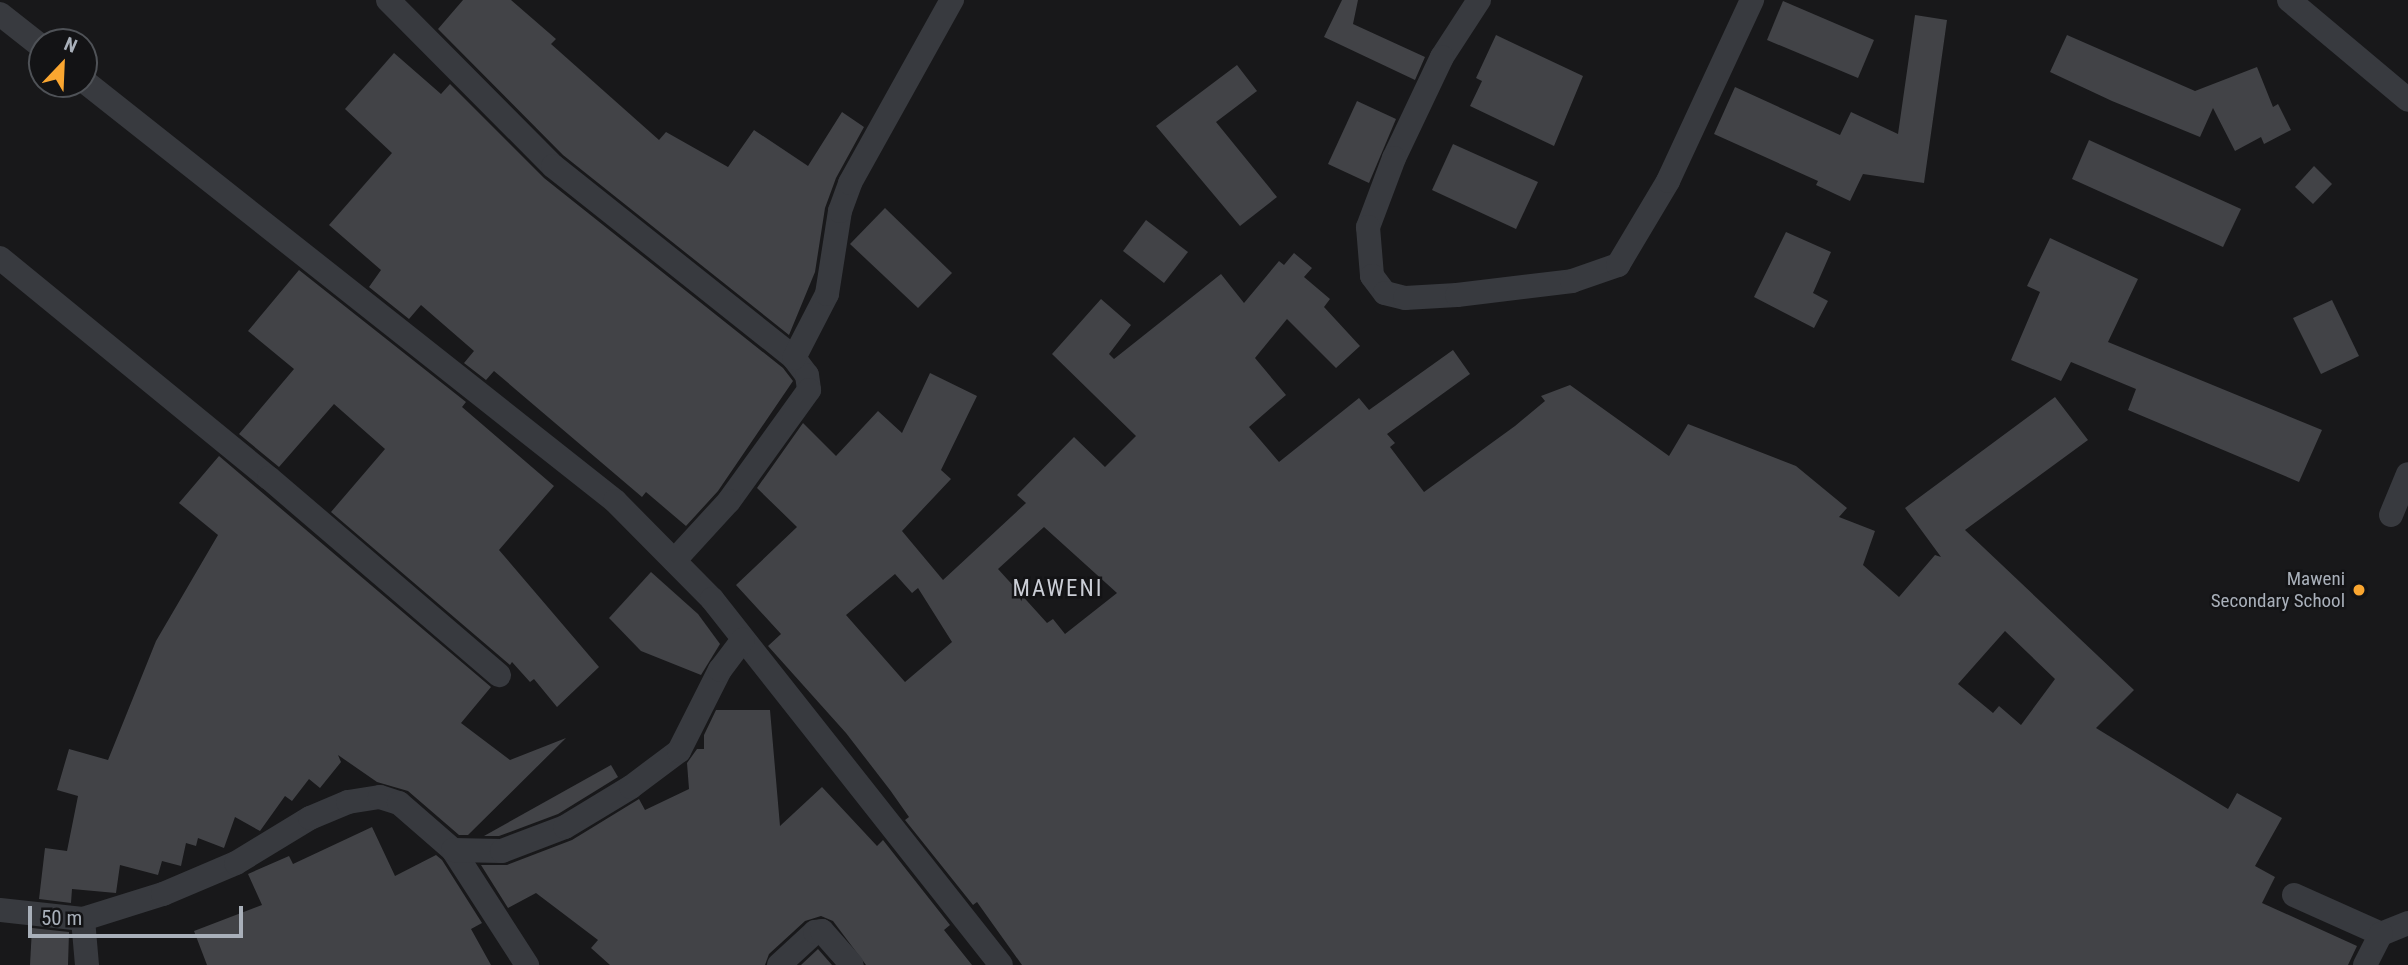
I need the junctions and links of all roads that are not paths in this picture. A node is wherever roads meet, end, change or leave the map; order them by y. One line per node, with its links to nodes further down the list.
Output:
1 (388, 0): 11 (street)
2 (952, 0): 11 (street)
3 (1479, 0): 4 (street)
4 (1752, 0)
5 (2289, 0): 8 (street)
6 (0, 14): 7 (street)
7 (28, 36)
8 (2405, 91)
9 (98, 92): 14 (street)
10 (0, 258): 16 (street)
11 (794, 359): 14 (street)
12 (2408, 474): 13 (street)
13 (2391, 515)
14 (674, 561): 15 (street)
15 (743, 640): 17 (street); 27 (street)
16 (499, 676)
17 (453, 850): 20 (street); 24 (street)
18 (2294, 895): 22 (street)
19 (0, 910): 20 (street)
20 (83, 919): 23 (street)
21 (2408, 923): 22 (street)
22 (2381, 934): 28 (street)
23 (87, 965)
24 (527, 965)
25 (779, 965): 26 (street)
26 (852, 965)
27 (1001, 965)
28 (2365, 965)

